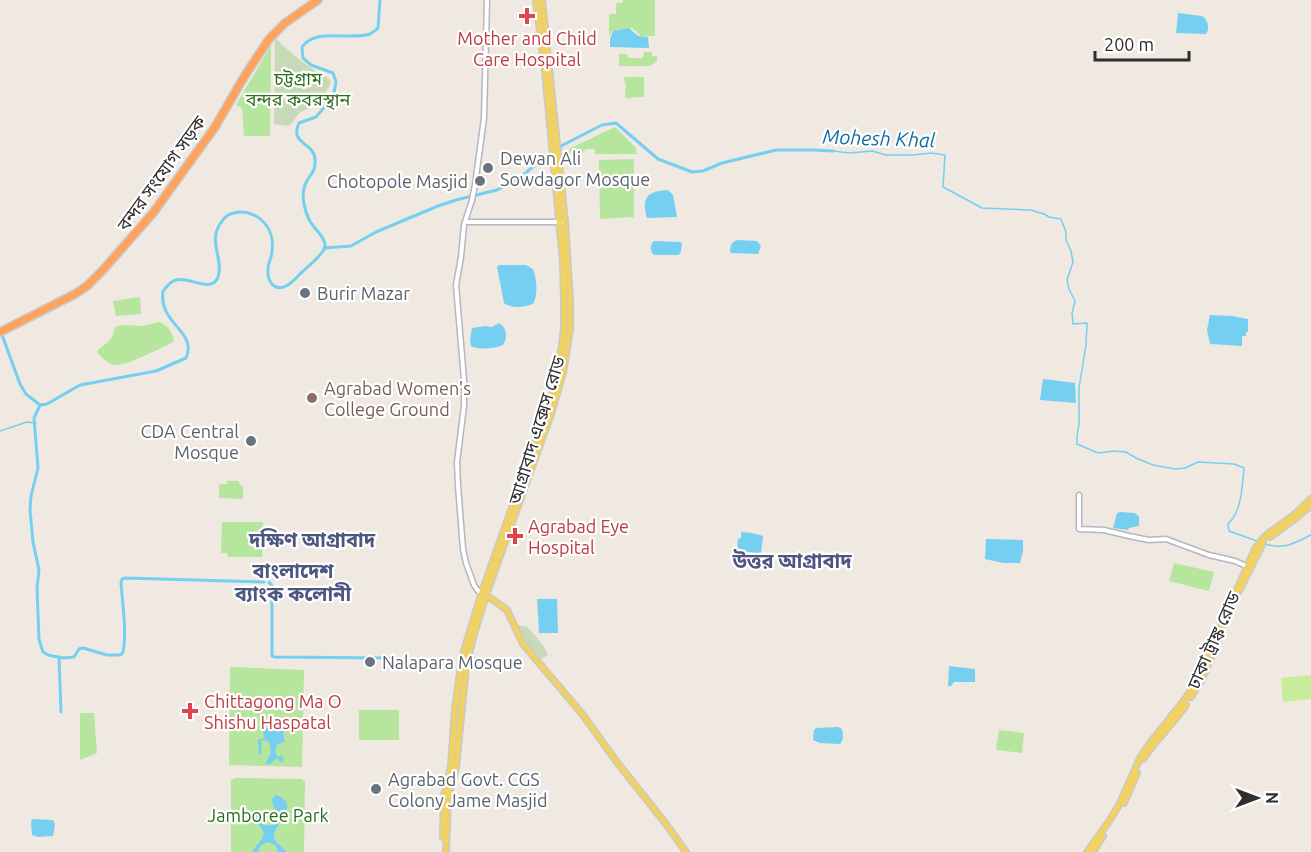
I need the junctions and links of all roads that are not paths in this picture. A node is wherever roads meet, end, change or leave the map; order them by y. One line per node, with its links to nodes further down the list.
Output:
1 (311, 0): 9 (highway, বন্দর সংযোগ সড়ক)
2 (318, 0): 9 (highway, বন্দর সংযোগ সড়ক)
3 (487, 0): 7 (street)
4 (536, 0): 6 (main road)
5 (542, 0): 6 (main road)
6 (554, 145): 8 (main road, আগ্রাবাদ এক্সেস রোড)
7 (465, 222): 8 (street); 15 (street)
8 (562, 222): 15 (main road, আগ্রাবাদ এক্সেস রোড)
9 (22, 320): 10 (highway, বন্দর সংযোগ সড়ক)
10 (0, 330)
11 (1079, 495): 14 (street)
12 (1311, 499): 14 (main road, ঢাকা ট্রাঙ্ক রোড)
13 (1311, 505): 19 (main road)
14 (1246, 566): 18 (main road, ঢাকা ট্রাঙ্ক রোড)
15 (484, 594): 16 (main road, আগ্রাবাদ এক্সেস রোড); 17 (main road)
16 (444, 852)
17 (686, 852)
18 (1087, 852)
19 (1093, 852)

